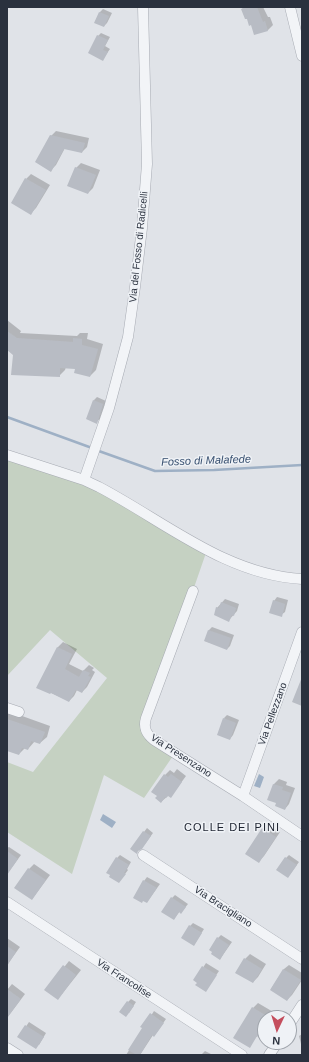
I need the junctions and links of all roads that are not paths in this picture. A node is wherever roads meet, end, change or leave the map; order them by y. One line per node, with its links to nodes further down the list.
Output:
1 (143, 7): 5 (street, Via del Fosso di Radicelli)
2 (290, 7): 3 (street)
3 (302, 56)
4 (7, 455): 5 (street)
5 (84, 480): 6 (street)
6 (302, 579)
7 (193, 591): 11 (street, Via Presenzano)
8 (302, 632): 11 (street, Via Pellezzano)
9 (7, 708): 10 (street)
10 (19, 712)
11 (243, 796): 12 (street, Via Presenzano)
12 (302, 836)
13 (143, 855): 15 (street, Via Bracigliano)
14 (7, 902): 18 (street, Via Francolise)
15 (302, 960)
16 (7, 1048): 17 (street)
17 (18, 1055)
18 (242, 1055)

